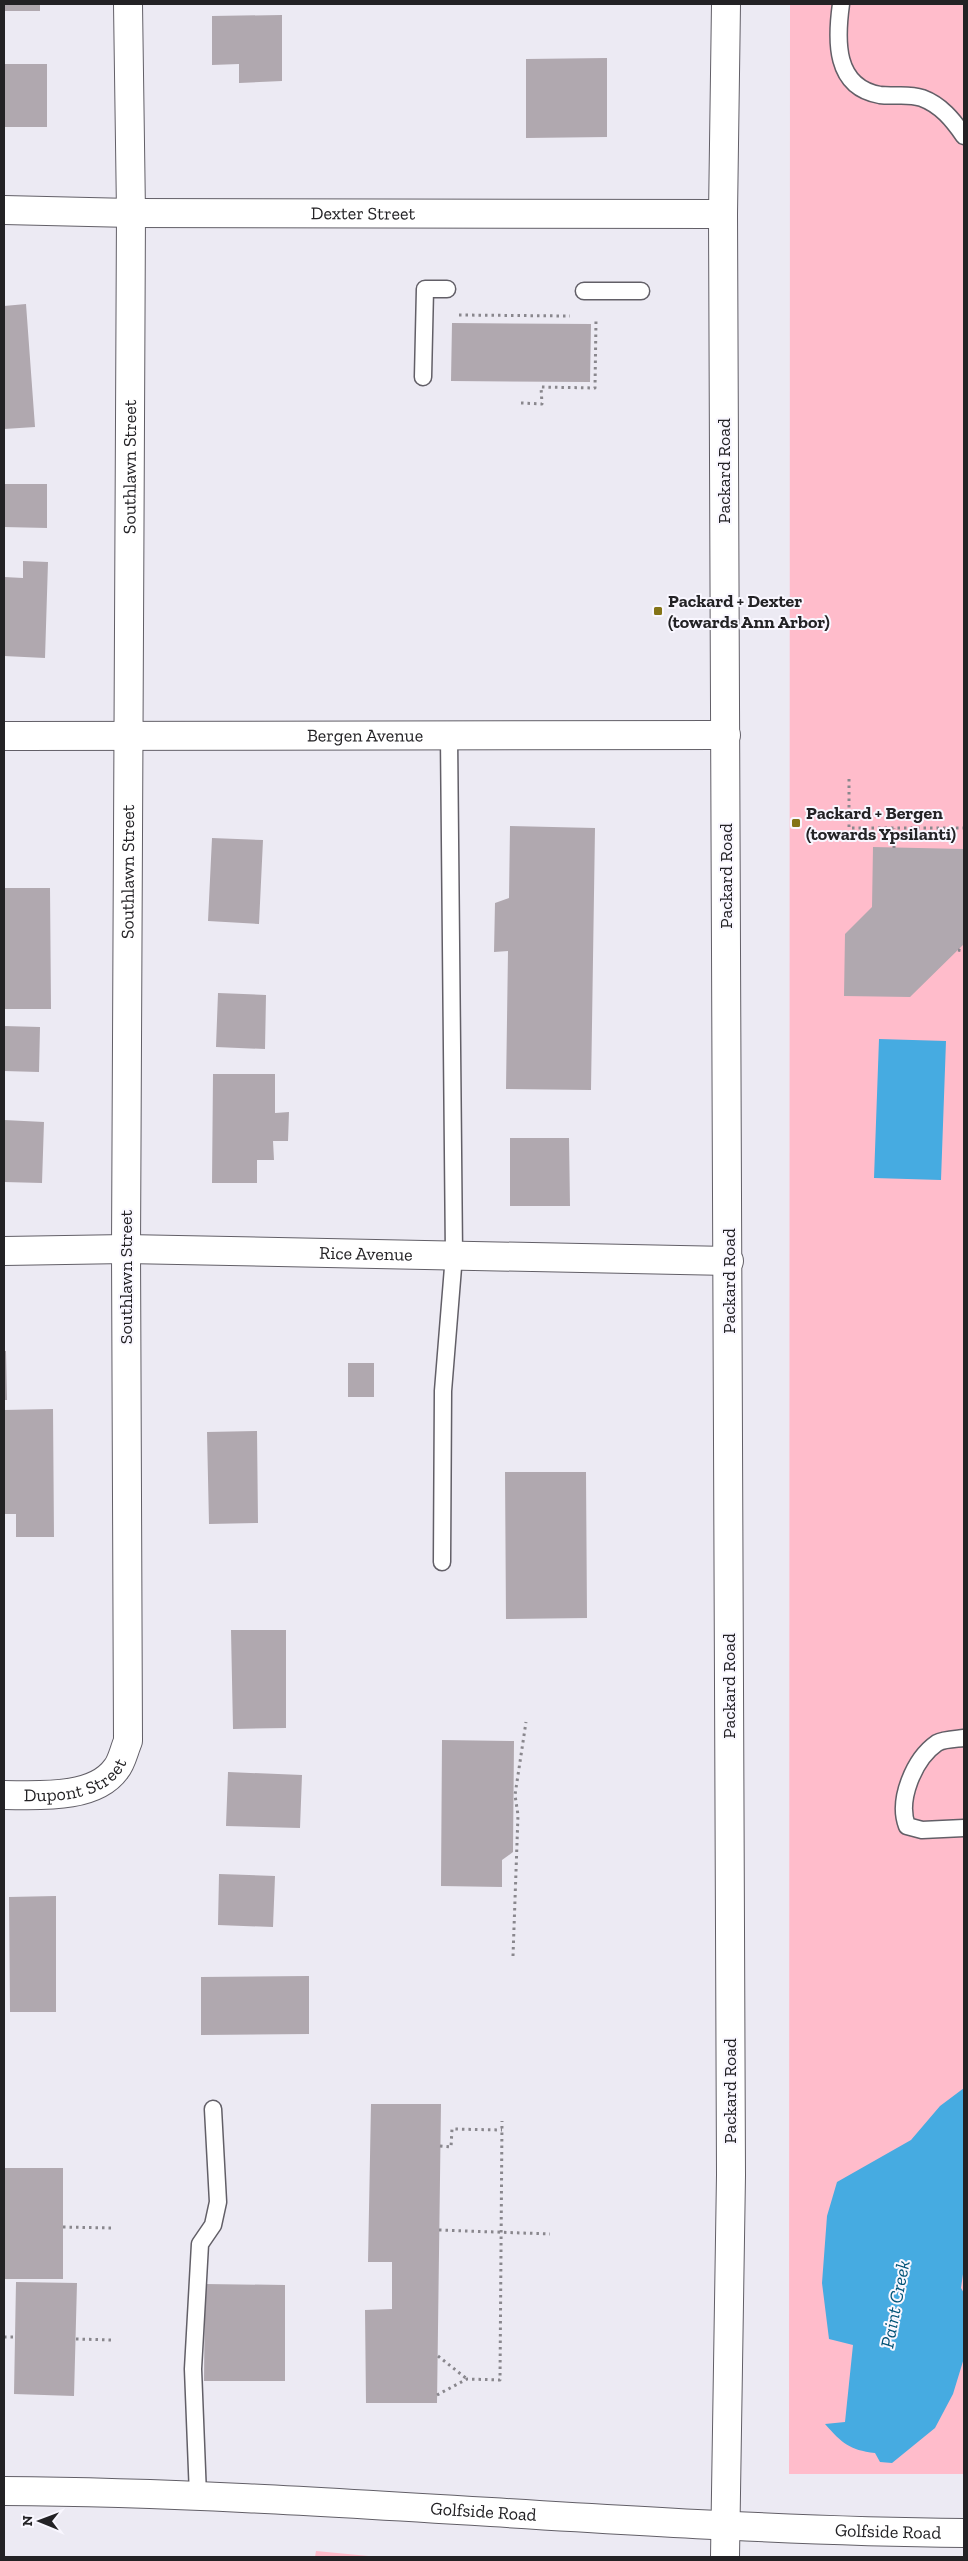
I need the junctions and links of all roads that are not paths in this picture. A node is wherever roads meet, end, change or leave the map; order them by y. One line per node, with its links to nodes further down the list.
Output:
1 (128, 4): 6 (street, Southlawn Street)
2 (726, 4): 7 (street, Packard Road)
3 (841, 4): 4 (lane)
4 (964, 136)
5 (4, 210): 6 (street, Dexter Street)
6 (131, 213): 7 (street, Dexter Street); 14 (street, Southlawn Street)
7 (722, 214): 12 (street, Packard Road)
8 (447, 289): 11 (lane)
9 (584, 291): 10 (lane)
10 (641, 291)
11 (423, 377)
12 (726, 735): 15 (street, Bergen Avenue); 19 (street, Packard Road)
13 (4, 736): 14 (street, Bergen Avenue)
14 (129, 736): 15 (street, Bergen Avenue); 16 (street, Southlawn Street)
15 (449, 736): 18 (lane)
16 (126, 1249): 17 (street, Rice Avenue); 18 (street, Rice Avenue); 22 (street, Southlawn Street)
17 (4, 1251)
18 (454, 1255): 19 (street, Rice Avenue); 20 (lane)
19 (729, 1261): 28 (street, Packard Road)
20 (442, 1562)
21 (964, 1738): 24 (lane)
22 (128, 1741): 23 (street, Dupont Street)
23 (4, 1795)
24 (964, 1828)
25 (214, 2109): 27 (lane)
26 (4, 2491): 27 (street, Golfside Road)
27 (198, 2496): 28 (street, Golfside Road)
28 (726, 2527): 29 (street, Golfside Road); 30 (street, Packard Road)
29 (964, 2533)
30 (725, 2557)

